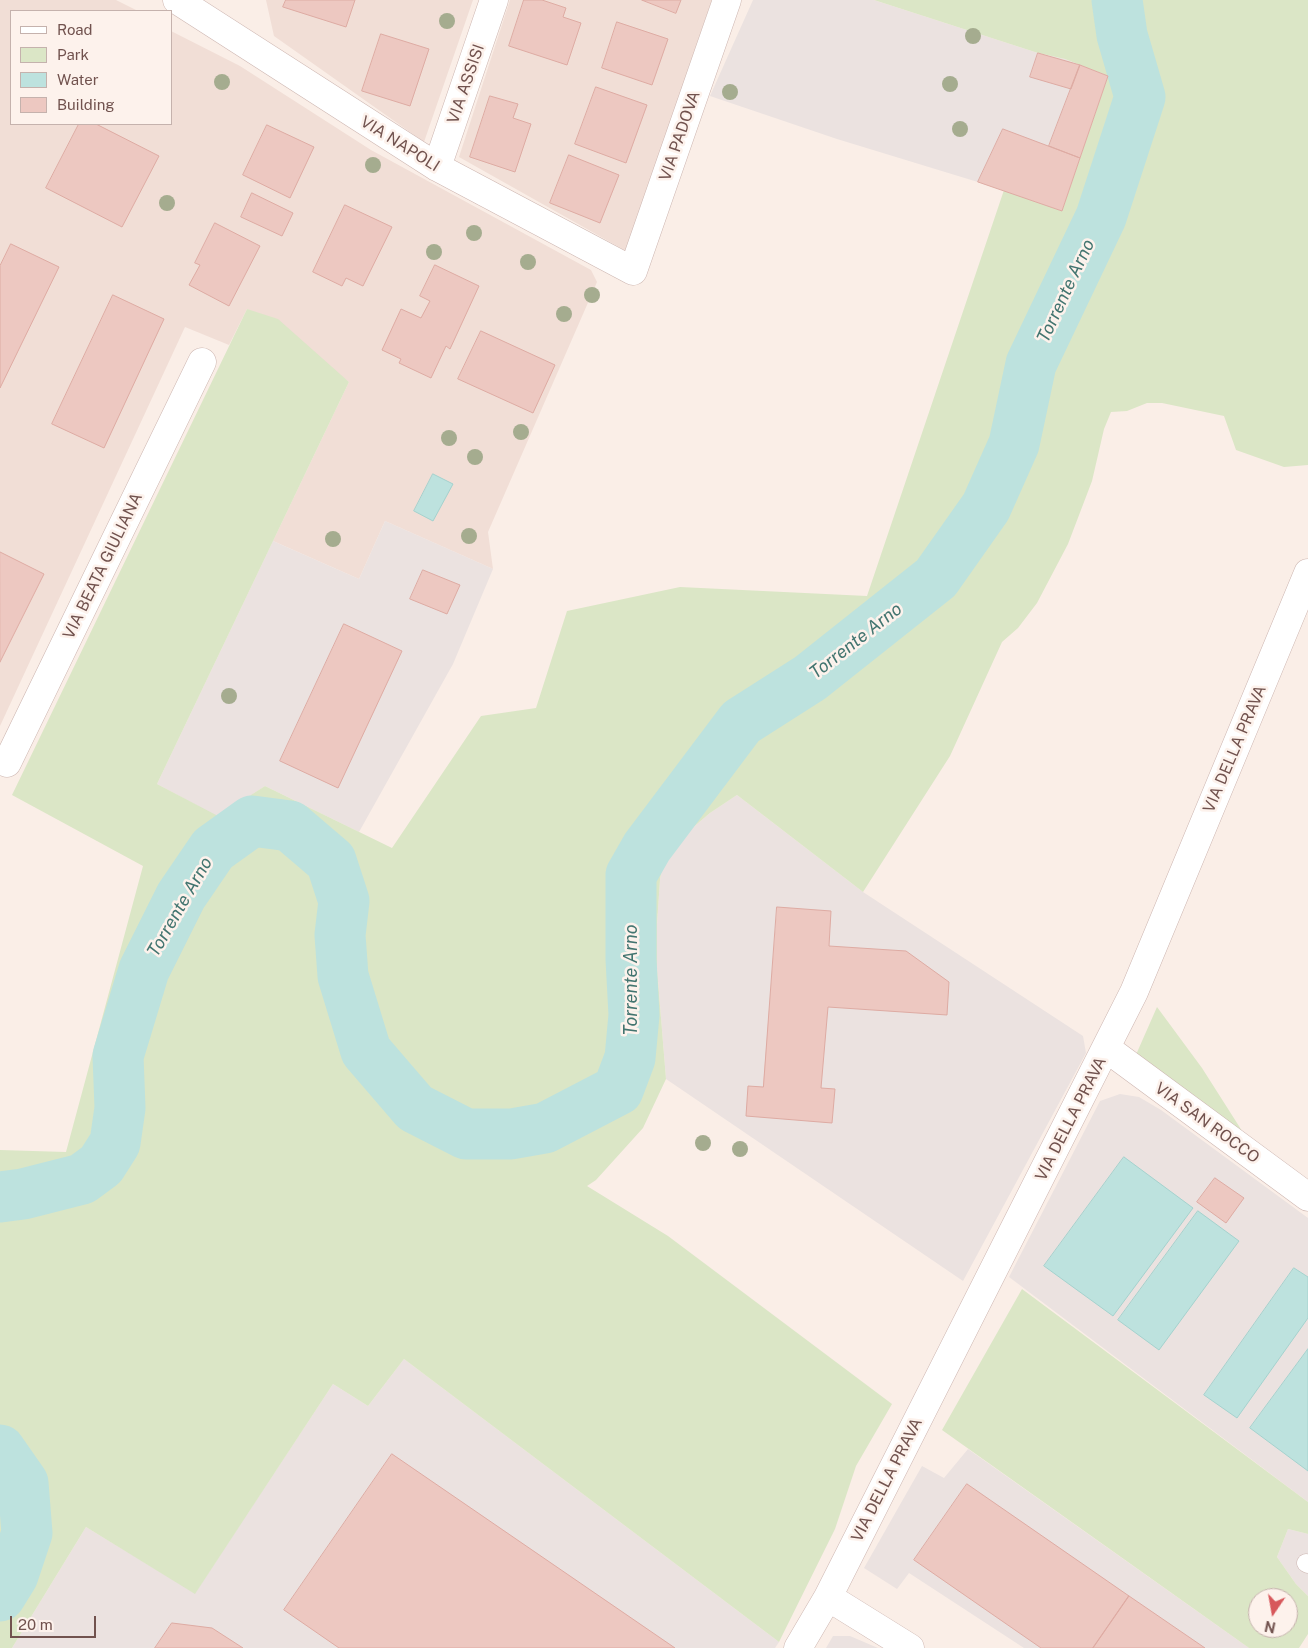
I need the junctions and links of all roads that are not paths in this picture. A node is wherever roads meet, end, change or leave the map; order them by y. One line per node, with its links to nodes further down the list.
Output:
1 (177, 0): 4 (street, VIA NAPOLI)
2 (494, 0): 4 (street, VIA ASSISI)
3 (727, 0): 5 (street, VIA PADOVA)
4 (437, 167): 5 (street, VIA NAPOLI)
5 (633, 271)
6 (202, 362): 8 (street, VIA BEATA GIULIANA)
7 (1308, 573): 9 (street, VIA DELLA PRAVA)
8 (0, 760)
9 (1106, 1048): 10 (street, VIA SAN ROCCO); 11 (street, VIA DELLA PRAVA)
10 (1308, 1197)
11 (828, 1596): 12 (street, VIA DELLA PRAVA); 13 (street)
12 (798, 1648)
13 (910, 1648)

